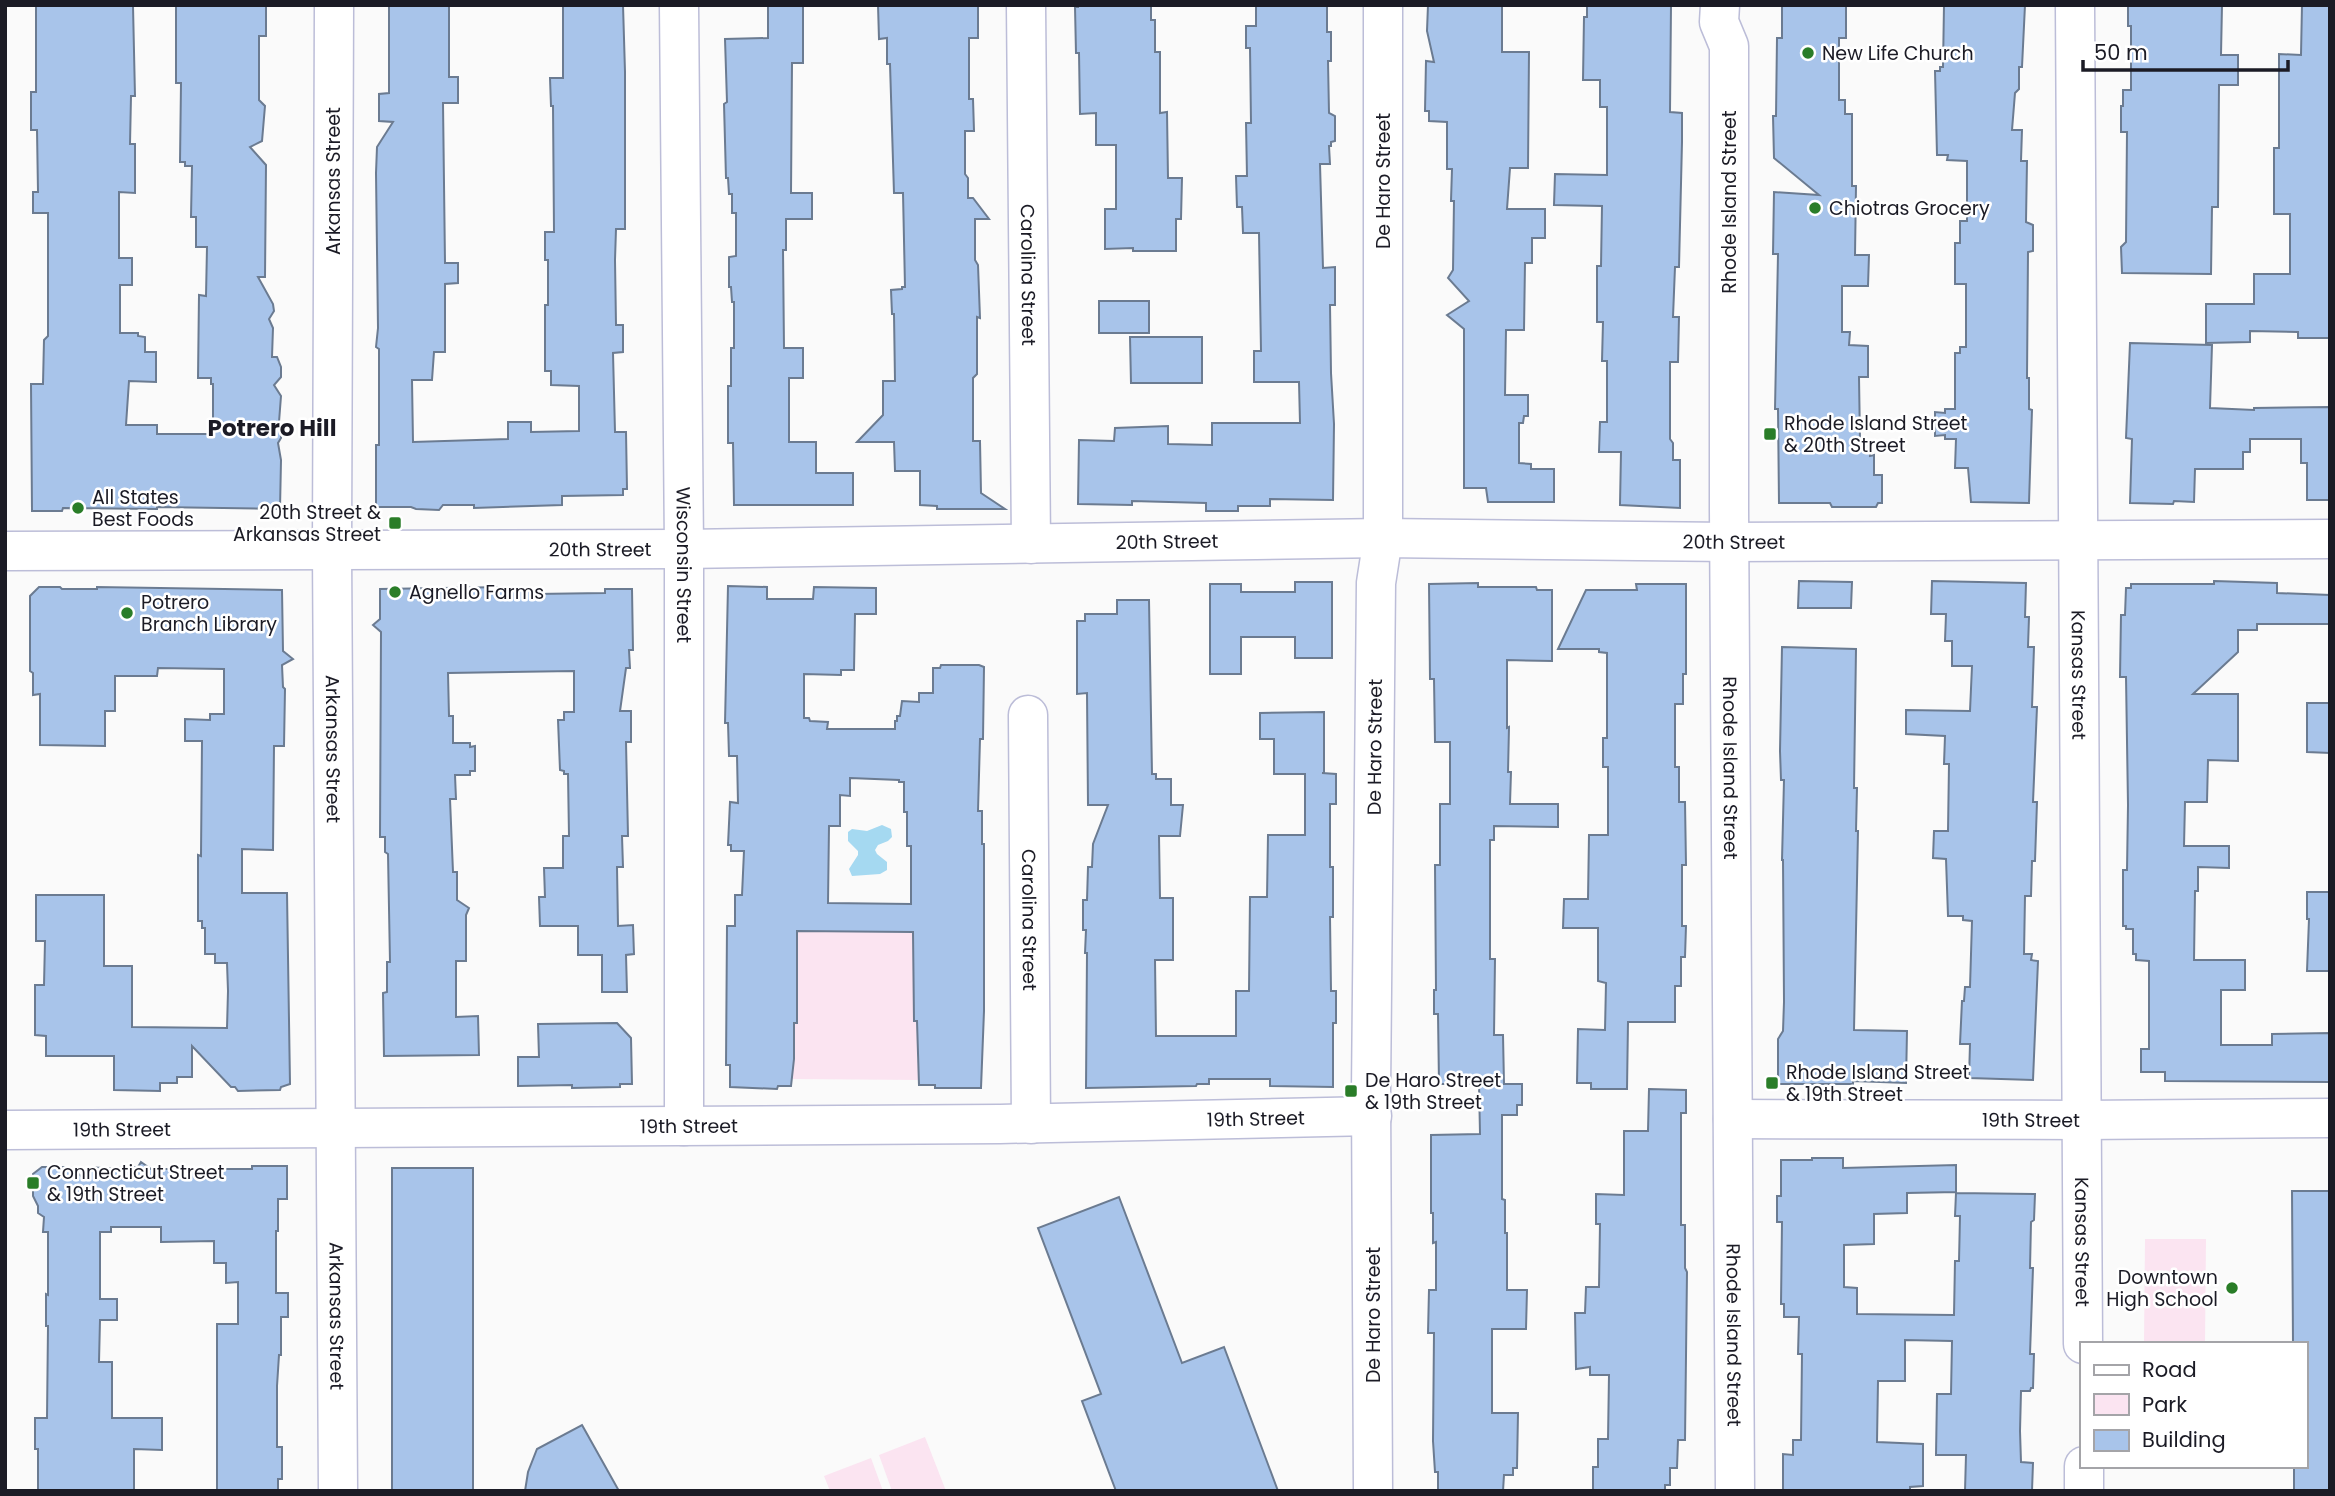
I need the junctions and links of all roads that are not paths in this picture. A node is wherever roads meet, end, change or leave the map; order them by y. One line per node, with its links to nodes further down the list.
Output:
1 (334, 5): 15 (street, Arkansas Street)
2 (679, 5): 14 (street, Wisconsin Street)
3 (1026, 5): 13 (street, Carolina Street)
4 (1383, 5): 9 (street, De Haro Street)
5 (1720, 5): 8 (street, Rhode Island Street)
6 (1740, 5): 8 (street, Rhode Island Street)
7 (2075, 5): 11 (street, Kansas Street)
8 (1729, 46): 12 (street, Rhode Island Street)
9 (1383, 538): 12 (street, 20th Street); 13 (street, 20th Street); 18 (street, De Haro Street)
10 (2330, 539): 11 (street, 20th Street)
11 (2078, 540): 12 (street, 20th Street); 21 (street, Kansas Street)
12 (1729, 542): 20 (street, Rhode Island Street)
13 (1031, 544): 14 (street, 20th Street)
14 (684, 549): 15 (street, 20th Street); 23 (street, Wisconsin Street)
15 (332, 550): 16 (street, 20th Street); 24 (street, Arkansas Street)
16 (5, 551)
17 (1028, 715): 22 (street, Carolina Street)
18 (1372, 1116): 22 (street, 19th Street); 29 (street, De Haro Street)
19 (2330, 1118): 21 (street, 19th Street)
20 (1733, 1119): 21 (street, 19th Street); 30 (street, Rhode Island Street)
21 (2082, 1121): 26 (street, Kansas Street)
22 (1031, 1124): 23 (street, 19th Street)
23 (684, 1126): 24 (street, 19th Street)
24 (336, 1128): 25 (street, 19th Street); 28 (street, Arkansas Street)
25 (5, 1130)
26 (2083, 1342)
27 (2084, 1468): 31 (street)
28 (338, 1491)
29 (1373, 1491)
30 (1735, 1491)
31 (2084, 1491)

